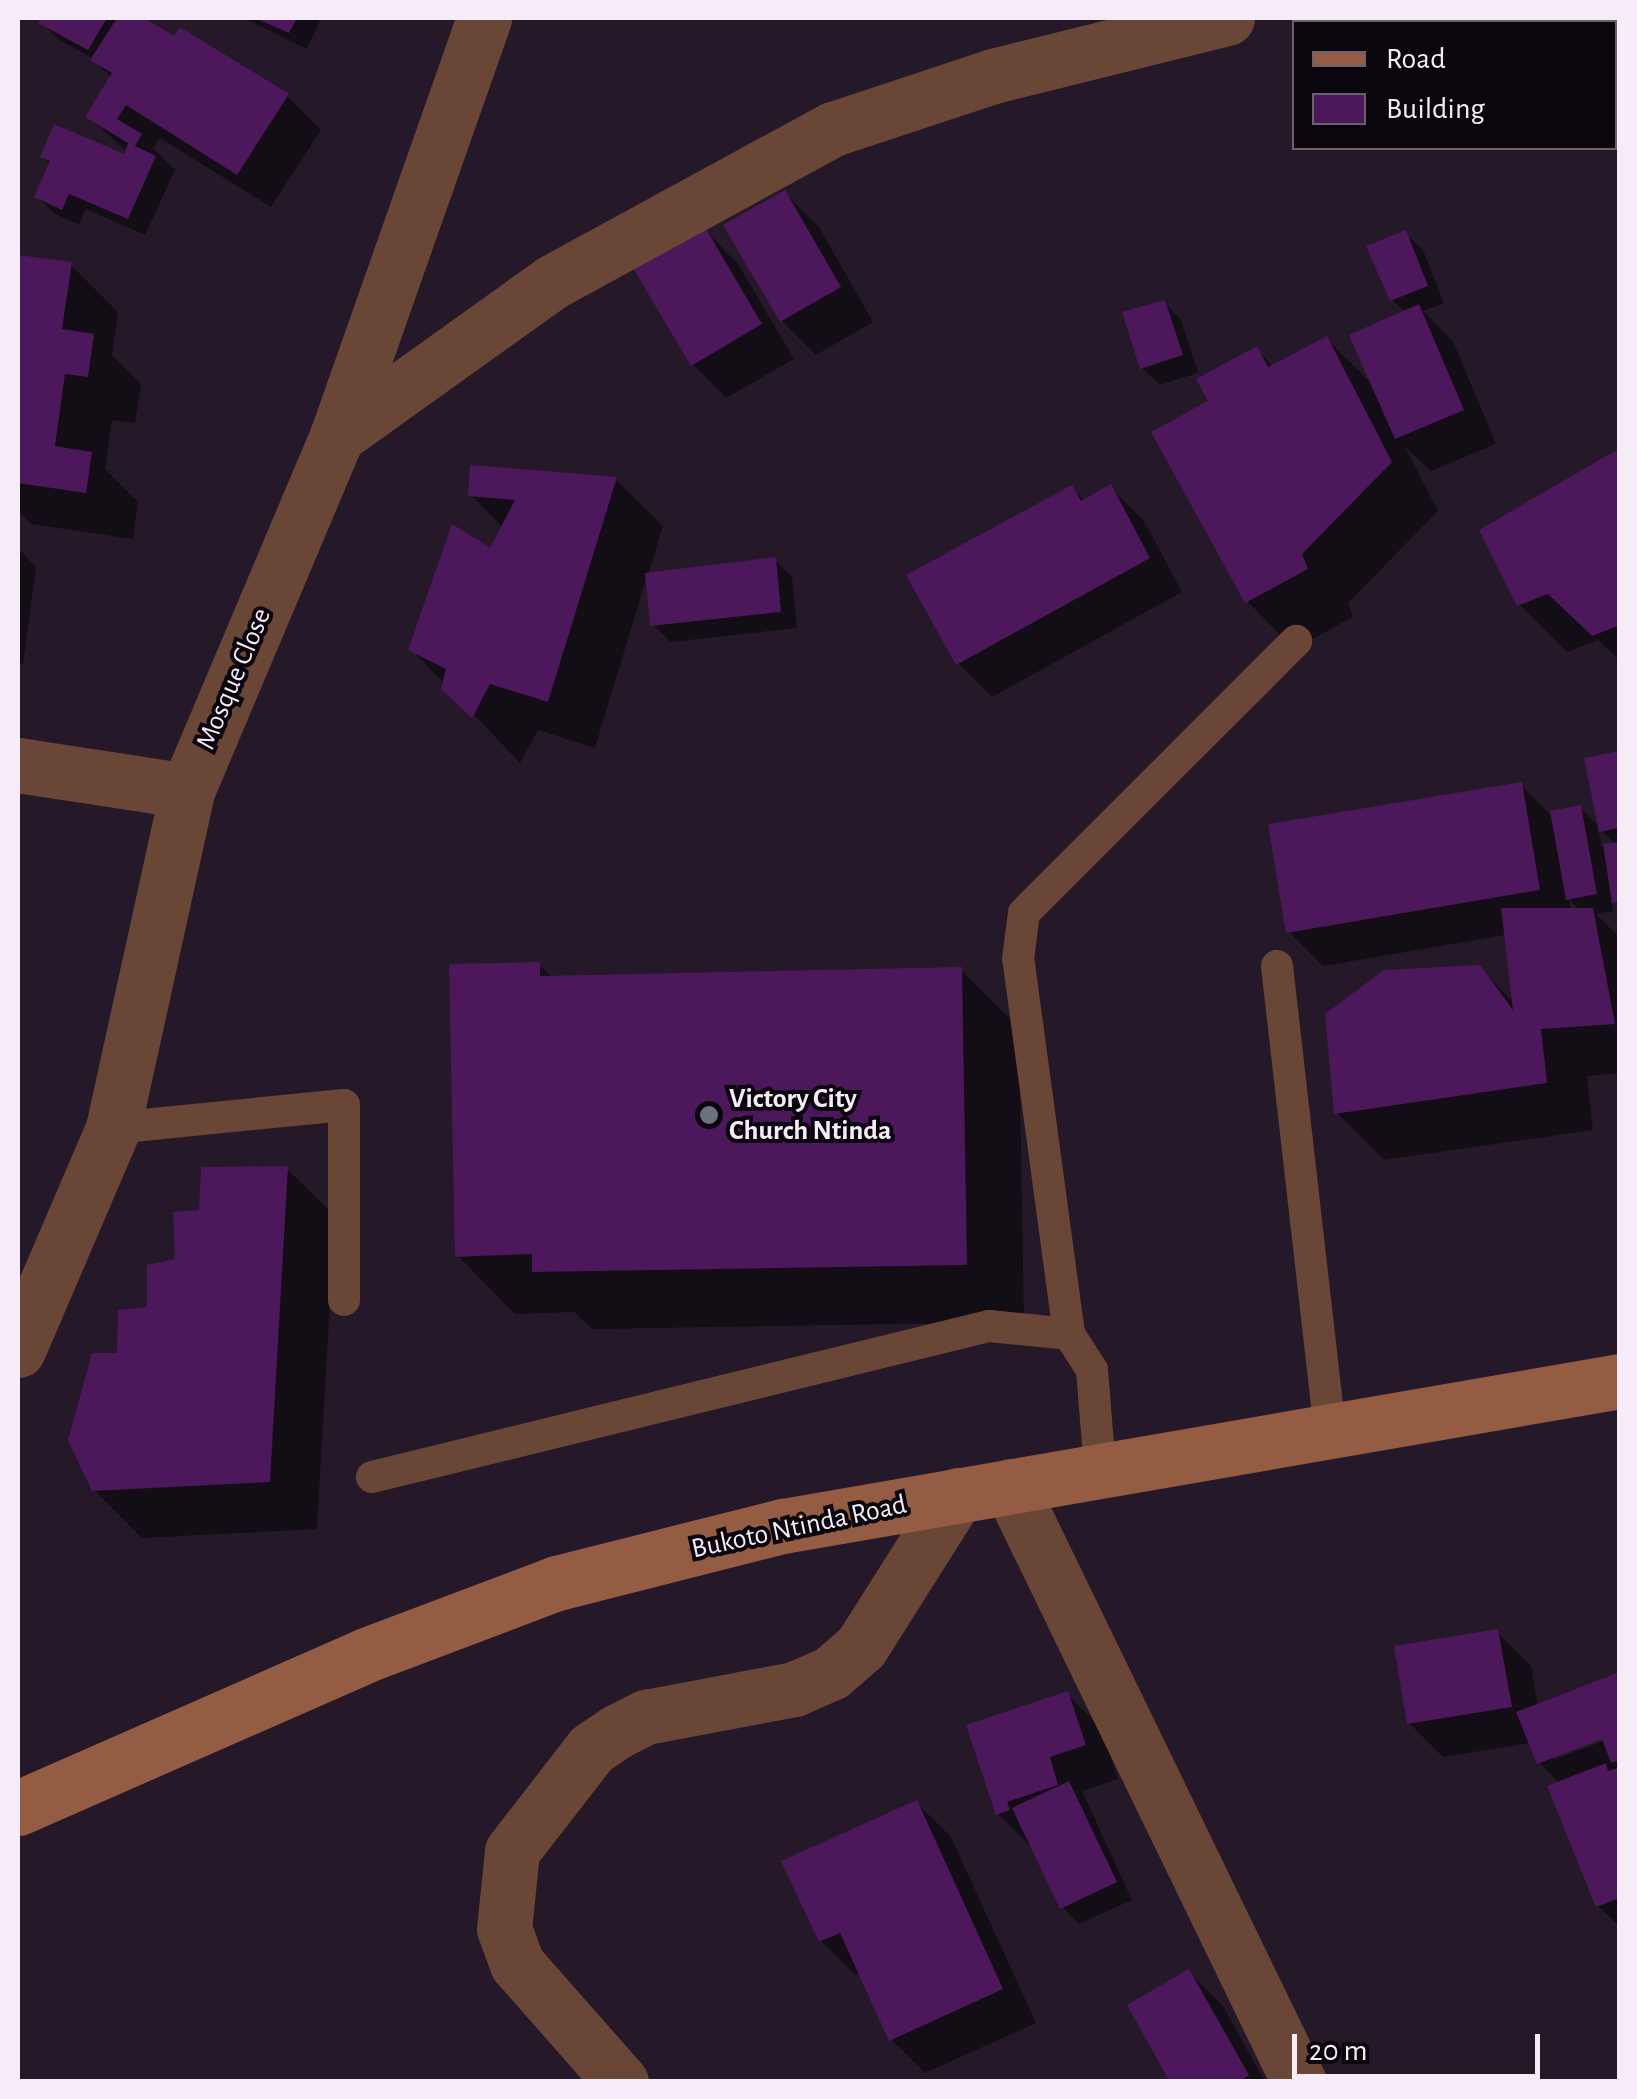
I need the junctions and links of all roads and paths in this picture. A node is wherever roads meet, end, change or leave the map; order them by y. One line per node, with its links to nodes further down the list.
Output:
1 (484, 18): 3 (street, Mosque Close)
2 (1228, 18): 3 (street)
3 (337, 436): 6 (street, Mosque Close)
4 (1296, 642): 10 (lane)
5 (18, 765): 6 (street)
6 (186, 791): 8 (street, Mosque Close)
7 (1278, 966): 13 (lane)
8 (113, 1128): 9 (lane); 11 (street, Mosque Close)
9 (344, 1300)
10 (1069, 1334): 14 (lane); 15 (lane)
11 (18, 1350)
12 (1620, 1381): 13 (main road, Bukoto Ntinda Road)
13 (1330, 1428): 14 (main road, Bukoto Ntinda Road)
14 (1100, 1469): 16 (main road, Bukoto Ntinda Road)
15 (372, 1477)
16 (1010, 1486): 17 (main road, Bukoto Ntinda Road); 20 (street)
17 (957, 1495): 18 (main road, Bukoto Ntinda Road); 19 (street)
18 (18, 1808)
19 (621, 2082)
20 (1299, 2082)

